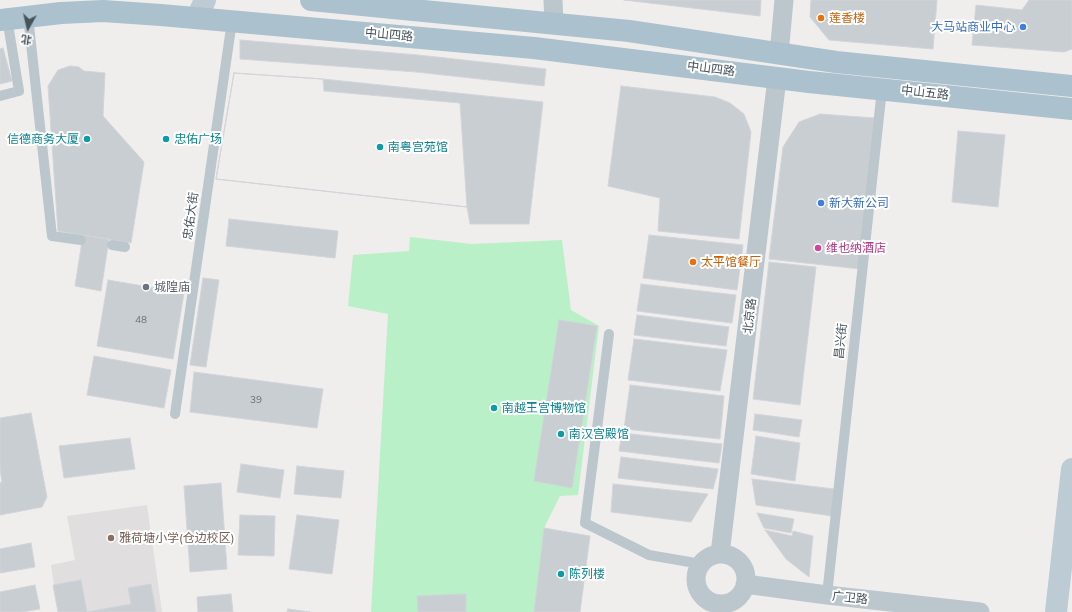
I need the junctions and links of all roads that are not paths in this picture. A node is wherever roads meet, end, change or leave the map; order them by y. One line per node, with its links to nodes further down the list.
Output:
1 (311, 0): 7 (main road, 中山四路)
2 (553, 0): 7 (street)
3 (784, 0): 8 (street)
4 (198, 6): 5 (main road, 中山四路); 6 (main road, 中山四路)
5 (12, 18): 12 (lane); 14 (lane)
6 (232, 21): 9 (main road, 中山四路); 18 (lane, 忠佑大街)
7 (554, 23): 8 (main road, 中山四路)
8 (779, 54): 10 (main road, 中山五路)
9 (777, 78): 11 (main road, 中山五路); 20 (street, 北京路)
10 (1072, 86)
11 (882, 89): 13 (main road, 中山五路); 23 (lane, 昌兴街)
12 (0, 96)
13 (1072, 109)
14 (80, 240)
15 (112, 245): 16 (lane)
16 (126, 248)
17 (609, 334): 21 (lane)
18 (176, 414)
19 (1072, 469): 25 (street)
20 (720, 554): 21 (street); 22 (street)
21 (701, 564): 22 (street)
22 (745, 584): 23 (street, 广卫路)
23 (827, 595): 24 (street, 广卫路)
24 (980, 612)
25 (1056, 612)

